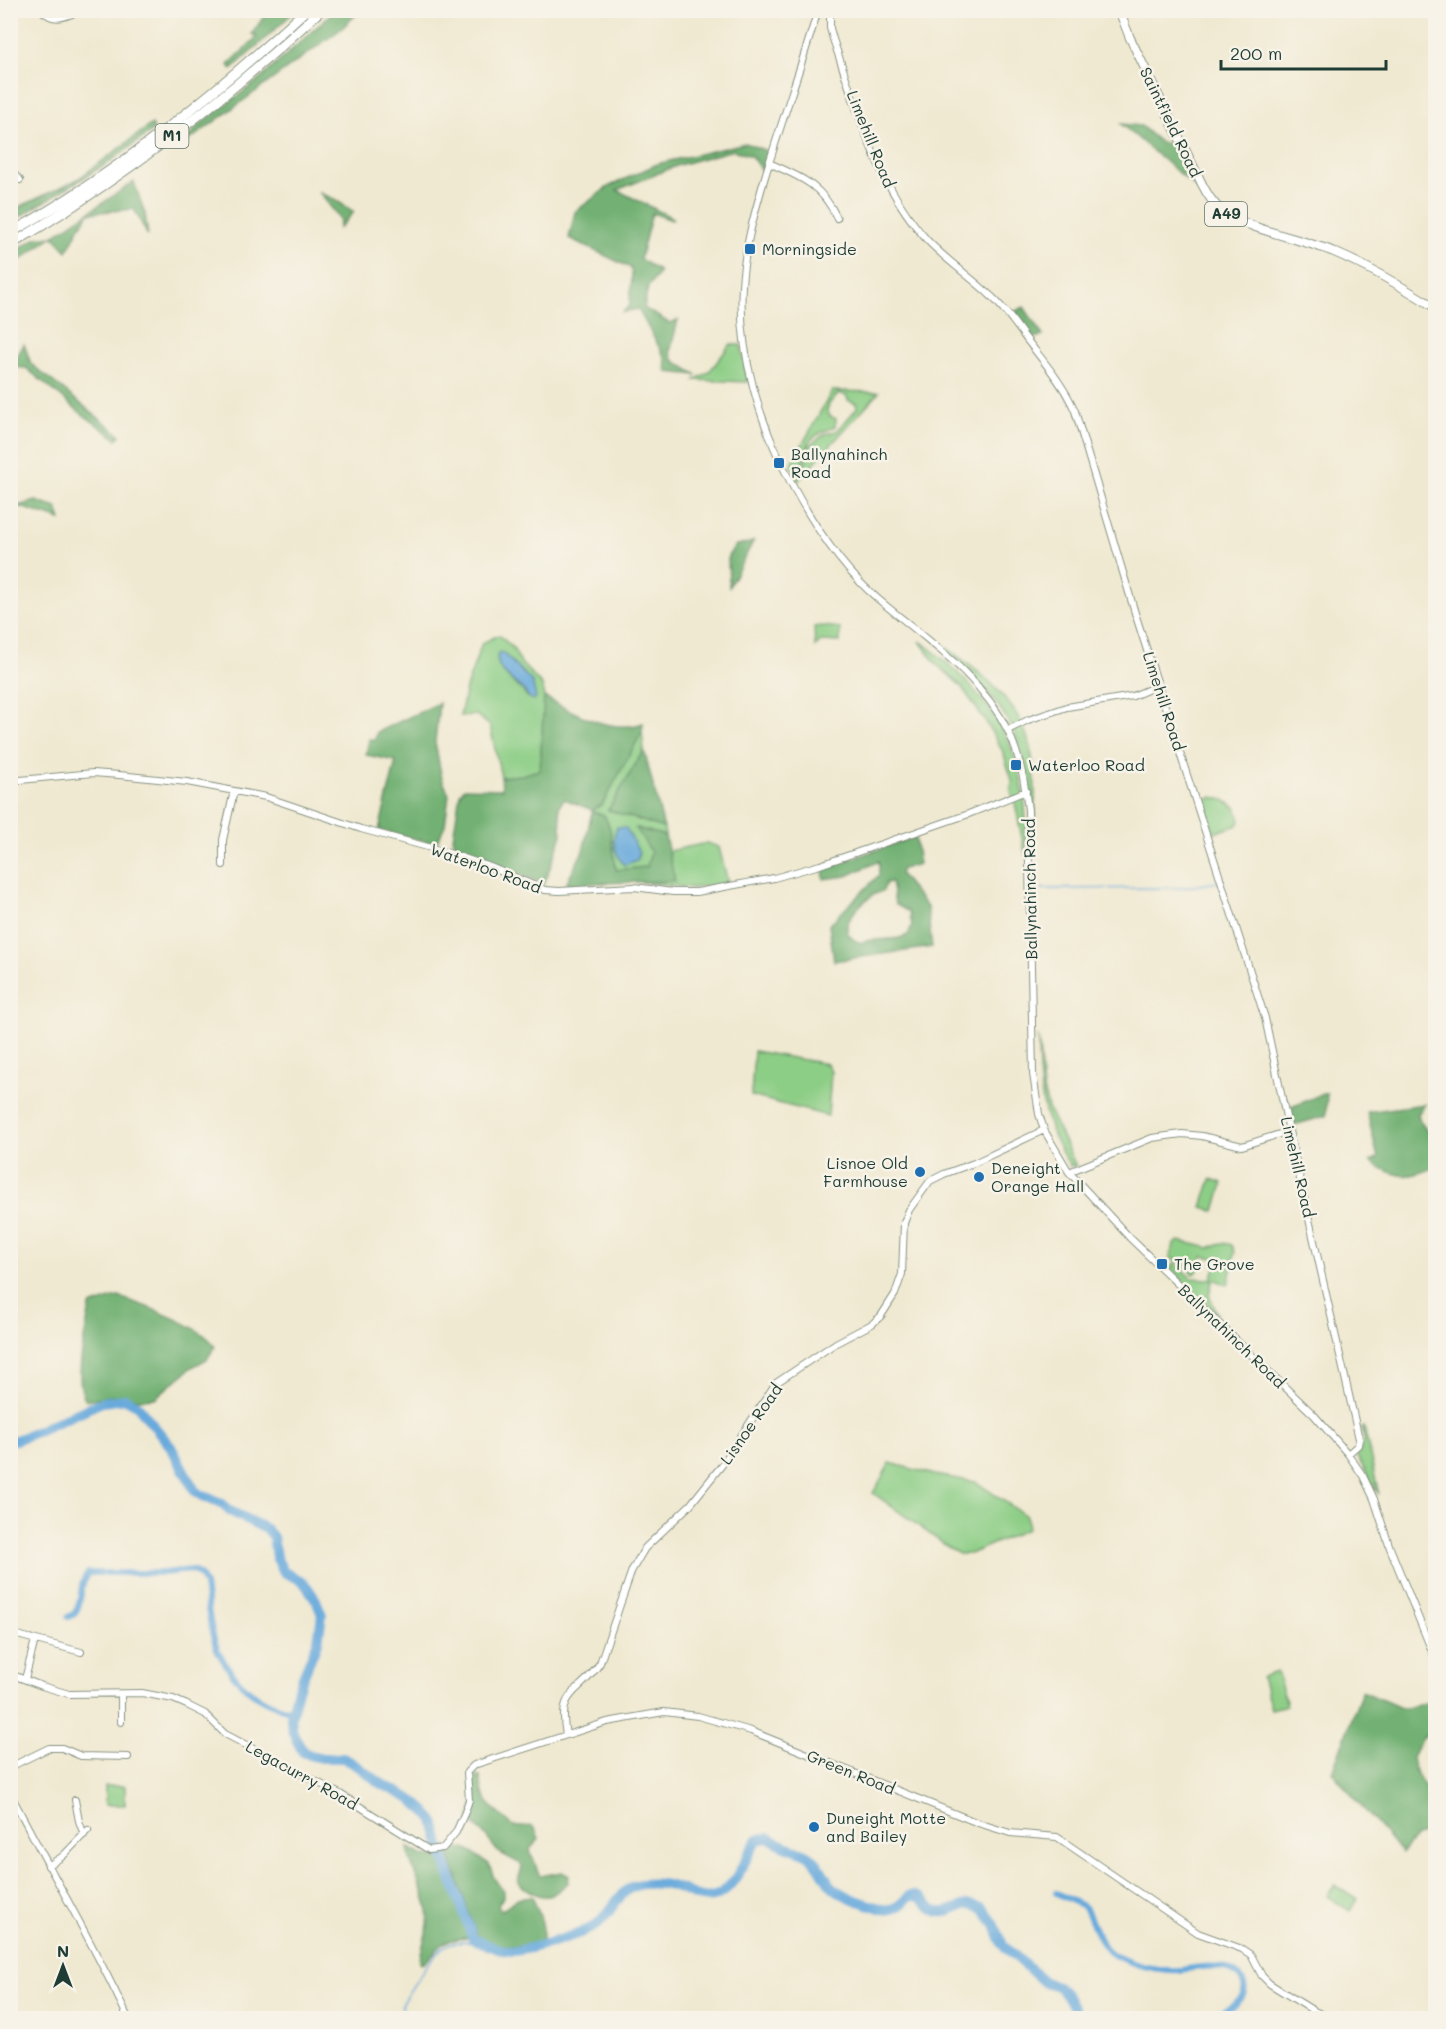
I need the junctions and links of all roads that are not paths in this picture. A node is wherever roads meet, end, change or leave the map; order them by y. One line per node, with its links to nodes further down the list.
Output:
1 (41, 10): 2 (street)
2 (81, 10)
3 (306, 10): 12 (highway, M1)
4 (321, 10): 13 (highway, M1)
5 (818, 10): 8 (street, Ballynahinch Road)
6 (830, 10): 15 (street, Limehill Road)
7 (1119, 10): 14 (main road, Saintfield Road / A49)
8 (769, 163): 11 (street); 16 (street, Ballynahinch Road)
9 (10, 170): 10 (street)
10 (20, 180)
11 (837, 218)
12 (10, 233)
13 (10, 245)
14 (1436, 308)
15 (1159, 685): 16 (street); 22 (street, Limehill Road)
16 (1008, 730): 19 (street, Ballynahinch Road)
17 (10, 781): 18 (street, Waterloo Road)
18 (234, 791): 19 (street, Waterloo Road); 20 (street)
19 (1026, 791): 21 (street, Ballynahinch Road)
20 (223, 865)
21 (1044, 1130): 23 (street, Ballynahinch Road); 33 (street, Lisnoe Road)
22 (1289, 1131): 23 (street); 24 (street, Limehill Road)
23 (1069, 1172): 24 (street, Ballynahinch Road)
24 (1348, 1454): 28 (street, Ballynahinch Road)
25 (10, 1633): 26 (street)
26 (35, 1640): 27 (street); 30 (street)
27 (81, 1652)
28 (1436, 1661)
29 (10, 1674): 30 (street, Legacurry Road)
30 (26, 1679): 31 (street, Legacurry Road)
31 (121, 1694): 32 (street); 33 (street, Legacurry Road)
32 (121, 1722)
33 (566, 1735): 40 (street, Green Road)
34 (128, 1757): 35 (street)
35 (10, 1767)
36 (10, 1793): 38 (street)
37 (75, 1800): 38 (street)
38 (48, 1866): 39 (street)
39 (128, 2019)
40 (1331, 2019)

